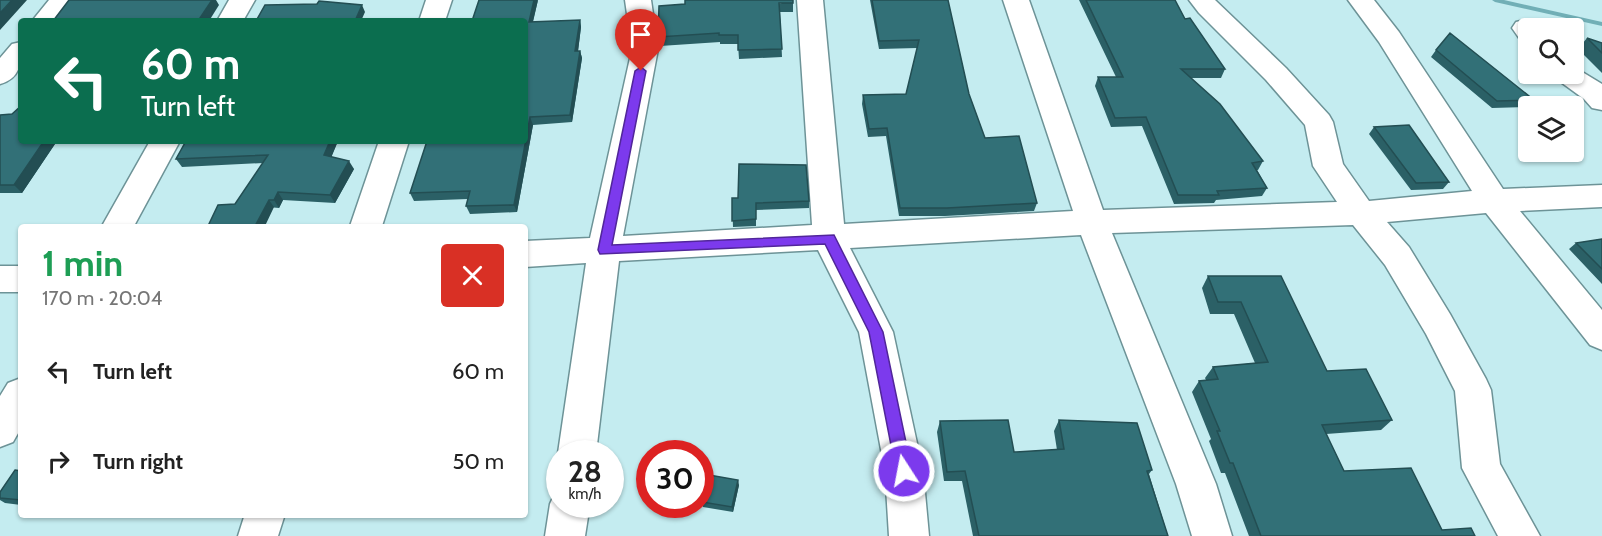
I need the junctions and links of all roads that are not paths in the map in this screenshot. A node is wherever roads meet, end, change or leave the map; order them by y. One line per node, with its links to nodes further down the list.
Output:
1 (62, 0): 9 (street)
2 (242, 0): 10 (street)
3 (439, 0): 11 (street)
4 (638, 0): 25 (street)
5 (810, 0): 24 (street)
6 (1016, 0): 21 (street)
7 (1202, 0): 20 (street)
8 (1361, 0): 19 (street)
9 (47, 18)
10 (232, 18)
11 (433, 18)
12 (18, 54): 13 (street)
13 (0, 75)
14 (1582, 84): 15 (street)
15 (1602, 101)
16 (163, 144): 22 (street)
17 (393, 144): 23 (street)
18 (1602, 196): 19 (street)
19 (1494, 201): 20 (street); 29 (street)
20 (1362, 213): 21 (street); 39 (street)
21 (1092, 222): 24 (street); 38 (street)
22 (119, 224)
23 (367, 224)
24 (829, 239): 25 (street); 37 (street)
25 (604, 250): 26 (street); 32 (street)
26 (528, 254)
27 (0, 279): 28 (street)
28 (18, 279)
29 (1602, 335)
30 (18, 399): 31 (street)
31 (0, 430)
32 (579, 440)
33 (264, 518): 35 (street)
34 (568, 518): 36 (street)
35 (258, 536)
36 (565, 536)
37 (909, 536)
38 (1212, 536)
39 (1520, 536)

